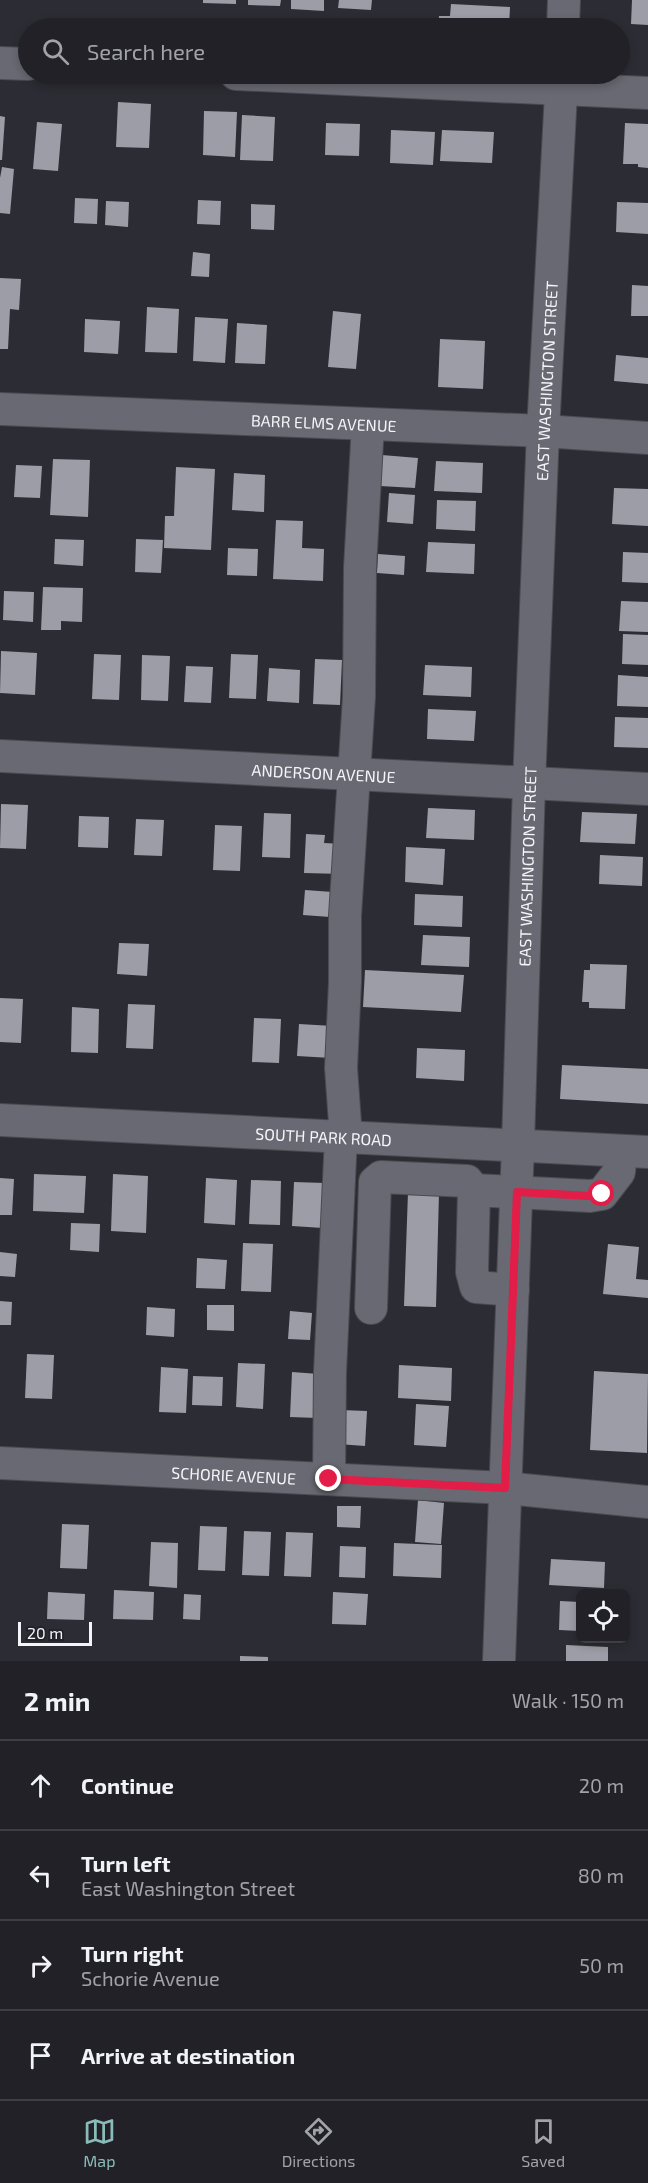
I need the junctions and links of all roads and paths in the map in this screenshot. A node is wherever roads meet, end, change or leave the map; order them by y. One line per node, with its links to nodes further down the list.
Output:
1 (564, 0): 2 (street)
2 (563, 18)
3 (0, 63): 4 (street)
4 (18, 64)
5 (562, 84): 10 (street, EAST WASHINGTON STREET)
6 (584, 84): 7 (street)
7 (648, 93)
8 (0, 409): 9 (street, BARR ELMS AVENUE)
9 (368, 424): 10 (street, BARR ELMS AVENUE); 13 (street)
10 (543, 432): 11 (street, BARR ELMS AVENUE); 14 (street, EAST WASHINGTON STREET)
11 (648, 438)
12 (0, 756): 13 (street, ANDERSON AVENUE)
13 (353, 774): 14 (street, ANDERSON AVENUE); 17 (street)
14 (529, 784): 15 (street, ANDERSON AVENUE); 19 (street, EAST WASHINGTON STREET)
15 (648, 789)
16 (0, 1120): 17 (street, SOUTH PARK ROAD)
17 (344, 1137): 18 (street, SOUTH PARK ROAD); 27 (street)
18 (430, 1141): 19 (street, SOUTH PARK ROAD); 21 (street)
19 (518, 1145): 20 (street, SOUTH PARK ROAD); 23 (street, EAST WASHINGTON STREET)
20 (634, 1151): 23 (street)
21 (430, 1179): 22 (street); 25 (street)
22 (474, 1190): 23 (street); 24 (street)
23 (517, 1192): 24 (street, EAST WASHINGTON STREET)
24 (513, 1290): 28 (street, EAST WASHINGTON STREET)
25 (371, 1308)
26 (0, 1463): 27 (street, SCHORIE AVENUE)
27 (329, 1479): 28 (street, SCHORIE AVENUE)
28 (505, 1488): 29 (street, SCHORIE AVENUE); 30 (street, EAST WASHINGTON STREET)
29 (648, 1502)
30 (499, 1661)

